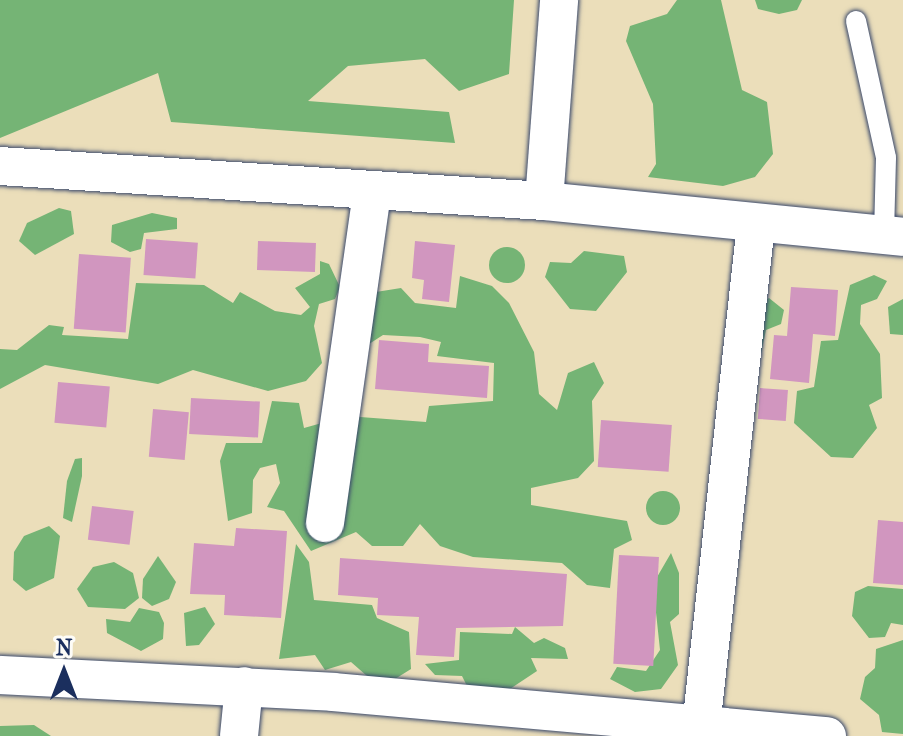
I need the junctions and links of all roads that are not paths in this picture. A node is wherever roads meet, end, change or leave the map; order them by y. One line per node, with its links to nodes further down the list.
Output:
1 (559, 0): 5 (street)
2 (856, 21): 7 (lane)
3 (0, 166): 4 (street)
4 (372, 193): 5 (street); 8 (street)
5 (544, 201): 6 (street)
6 (756, 224): 7 (street); 11 (street)
7 (894, 236)
8 (325, 523)
9 (0, 675): 10 (street)
10 (244, 686): 11 (street); 12 (street)
11 (679, 729): 13 (street)
12 (239, 736)
13 (827, 736)

